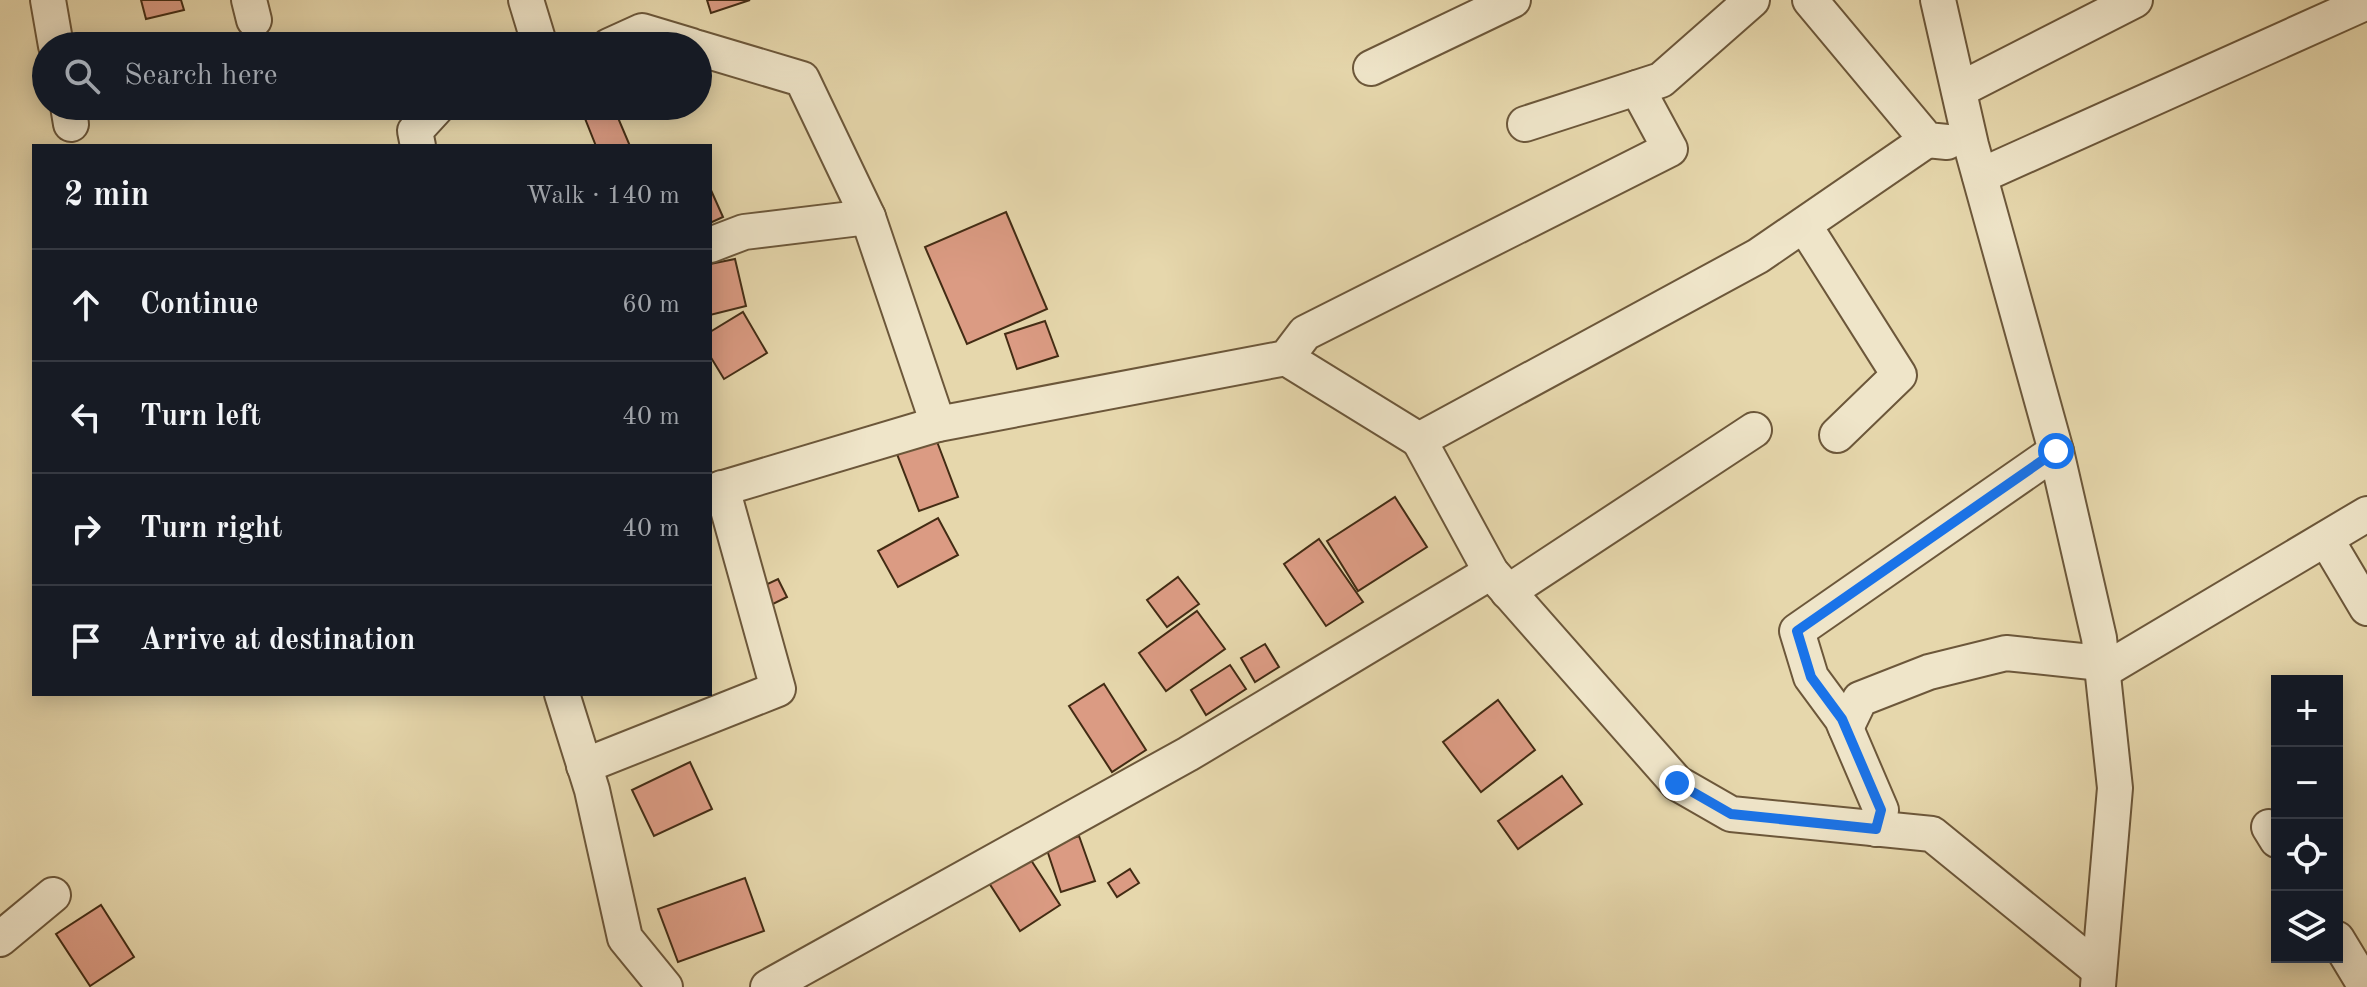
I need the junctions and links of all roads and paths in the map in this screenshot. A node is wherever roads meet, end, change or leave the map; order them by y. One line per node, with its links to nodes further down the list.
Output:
1 (48, 0): 9 (street)
2 (526, 0): 10 (street)
3 (1513, 0): 12 (street)
4 (1752, 0): 13 (street)
5 (1810, 0): 17 (street)
6 (2135, 0): 14 (street)
7 (2367, 2): 19 (street)
8 (1948, 4): 14 (street)
9 (54, 32)
10 (536, 32)
11 (712, 52): 20 (street)
12 (1371, 68)
13 (1637, 88): 16 (street); 23 (street)
14 (1959, 90): 19 (street)
15 (425, 120): 18 (street)
16 (1525, 124)
17 (1927, 140): 19 (street); 21 (street)
18 (418, 144)
19 (1976, 160): 28 (street)
20 (868, 217): 22 (street); 24 (street)
21 (1804, 225): 26 (street); 27 (street)
22 (712, 244)
23 (1286, 358): 24 (street); 27 (street)
24 (938, 424): 29 (street)
25 (1754, 430): 32 (street)
26 (1837, 435)
27 (1419, 440): 32 (street)
28 (2056, 451): 34 (street); 36 (street)
29 (716, 490): 37 (street)
30 (2367, 514): 31 (street)
31 (2326, 539): 33 (street); 34 (street)
32 (1499, 582): 38 (street); 44 (street)
33 (2367, 608)
34 (2102, 667): 36 (street); 42 (street)
35 (563, 696): 37 (street)
36 (1846, 728): 38 (street)
37 (584, 766): 43 (street)
38 (1876, 829): 42 (street)
39 (53, 895): 40 (street)
40 (0, 939)
41 (2343, 949): 45 (street)
42 (2099, 979)
43 (665, 987)
44 (768, 987)
45 (2366, 987)

